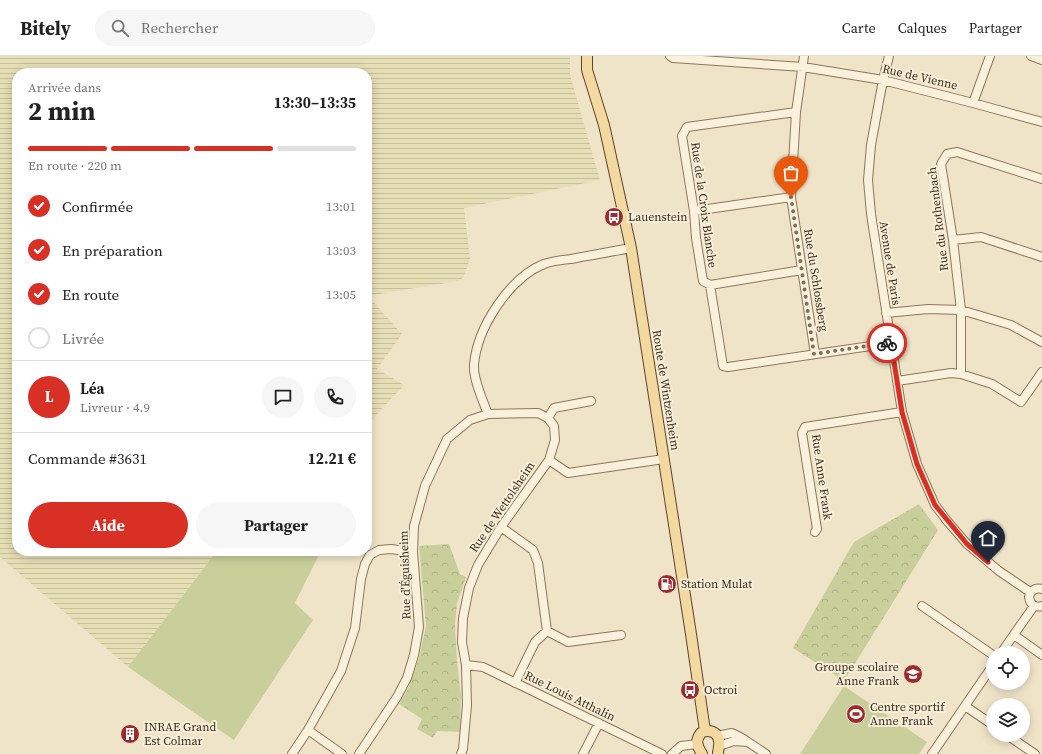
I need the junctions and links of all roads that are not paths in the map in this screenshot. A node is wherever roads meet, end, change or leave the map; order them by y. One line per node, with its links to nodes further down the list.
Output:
1 (587, 56): 17 (main road, Route de Wintzenheim)
2 (670, 56): 8 (street, Rue de Vienne)
3 (804, 56): 8 (street, Rue du Schlossberg)
4 (889, 56): 9 (street, Avenue de Paris)
5 (990, 56): 10 (street)
6 (1031, 56): 7 (street)
7 (1042, 60)
8 (803, 67): 9 (street, Rue de Vienne); 11 (street, Rue du Schlossberg)
9 (883, 80): 10 (street, Rue de Vienne); 22 (street, Avenue de Paris)
10 (973, 103): 12 (street, Rue de Vienne)
11 (796, 112): 14 (street, Rue du Schlossberg); 15 (street, Rue de la Croix Blanche)
12 (1042, 121)
13 (1042, 179): 16 (street, Rue du Rothenbach)
14 (791, 197): 15 (street); 19 (street, Rue du Schlossberg)
15 (694, 211): 20 (street, Rue de la Croix Blanche)
16 (953, 240): 18 (street); 21 (street, Rue du Rothenbach)
17 (631, 248): 31 (street); 34 (main road, Route de Wintzenheim)
18 (1042, 257)
19 (802, 270): 20 (street); 25 (street, Rue du Schlossberg)
20 (710, 285): 25 (street, Rue de la Croix Blanche)
21 (961, 310): 22 (street); 23 (street); 27 (street, Rue du Rothenbach)
22 (886, 313): 24 (street, Avenue de Paris)
23 (1042, 342)
24 (891, 343): 25 (street, Rue de la Croix Blanche); 28 (street, Avenue de Paris)
25 (814, 354)
26 (1042, 372): 27 (street)
27 (961, 374): 28 (street)
28 (897, 381): 30 (street, Avenue de Paris)
29 (591, 401): 32 (street)
30 (902, 412): 36 (street, Rue Anne Frank); 41 (street, Avenue de Paris)
31 (488, 414): 32 (street); 37 (street, Rue d'Éguisheim)
32 (548, 418): 33 (street, Rue de Wettolsheim)
33 (549, 460): 34 (street); 35 (street, Rue de Wettolsheim)
34 (664, 460): 57 (main road, Route de Wintzenheim)
35 (501, 527): 44 (street); 50 (street, Rue de Wettolsheim)
36 (815, 532)
37 (413, 552): 38 (street); 63 (street, Rue d'Éguisheim)
38 (372, 554)
39 (369, 556): 56 (street)
40 (1042, 589): 41 (street)
41 (1030, 592): 43 (street)
42 (922, 606): 48 (street)
43 (1038, 606): 46 (street)
44 (547, 632): 45 (street); 52 (street)
45 (622, 635)
46 (1014, 635): 47 (street); 49 (street)
47 (1006, 646)
48 (986, 651)
49 (1042, 655)
50 (466, 665): 52 (street, Rue Louis Atthalin); 64 (street, Rue de Wettolsheim)
51 (986, 675): 53 (street)
52 (515, 683): 55 (street, Rue Louis Atthalin)
53 (965, 706): 54 (street); 69 (street)
54 (986, 720)
55 (599, 724): 65 (street); 66 (street, Rue Louis Atthalin)
56 (308, 730): 61 (street); 62 (street)
57 (705, 731): 59 (main road); 60 (main road)
58 (1017, 742): 70 (street)
59 (718, 745): 60 (main road); 68 (street)
60 (699, 749): 67 (street)
61 (292, 754)
62 (342, 754)
63 (359, 754)
64 (461, 754)
65 (583, 754)
66 (662, 754)
67 (672, 754)
68 (766, 754)
69 (932, 754)
70 (1035, 754)

